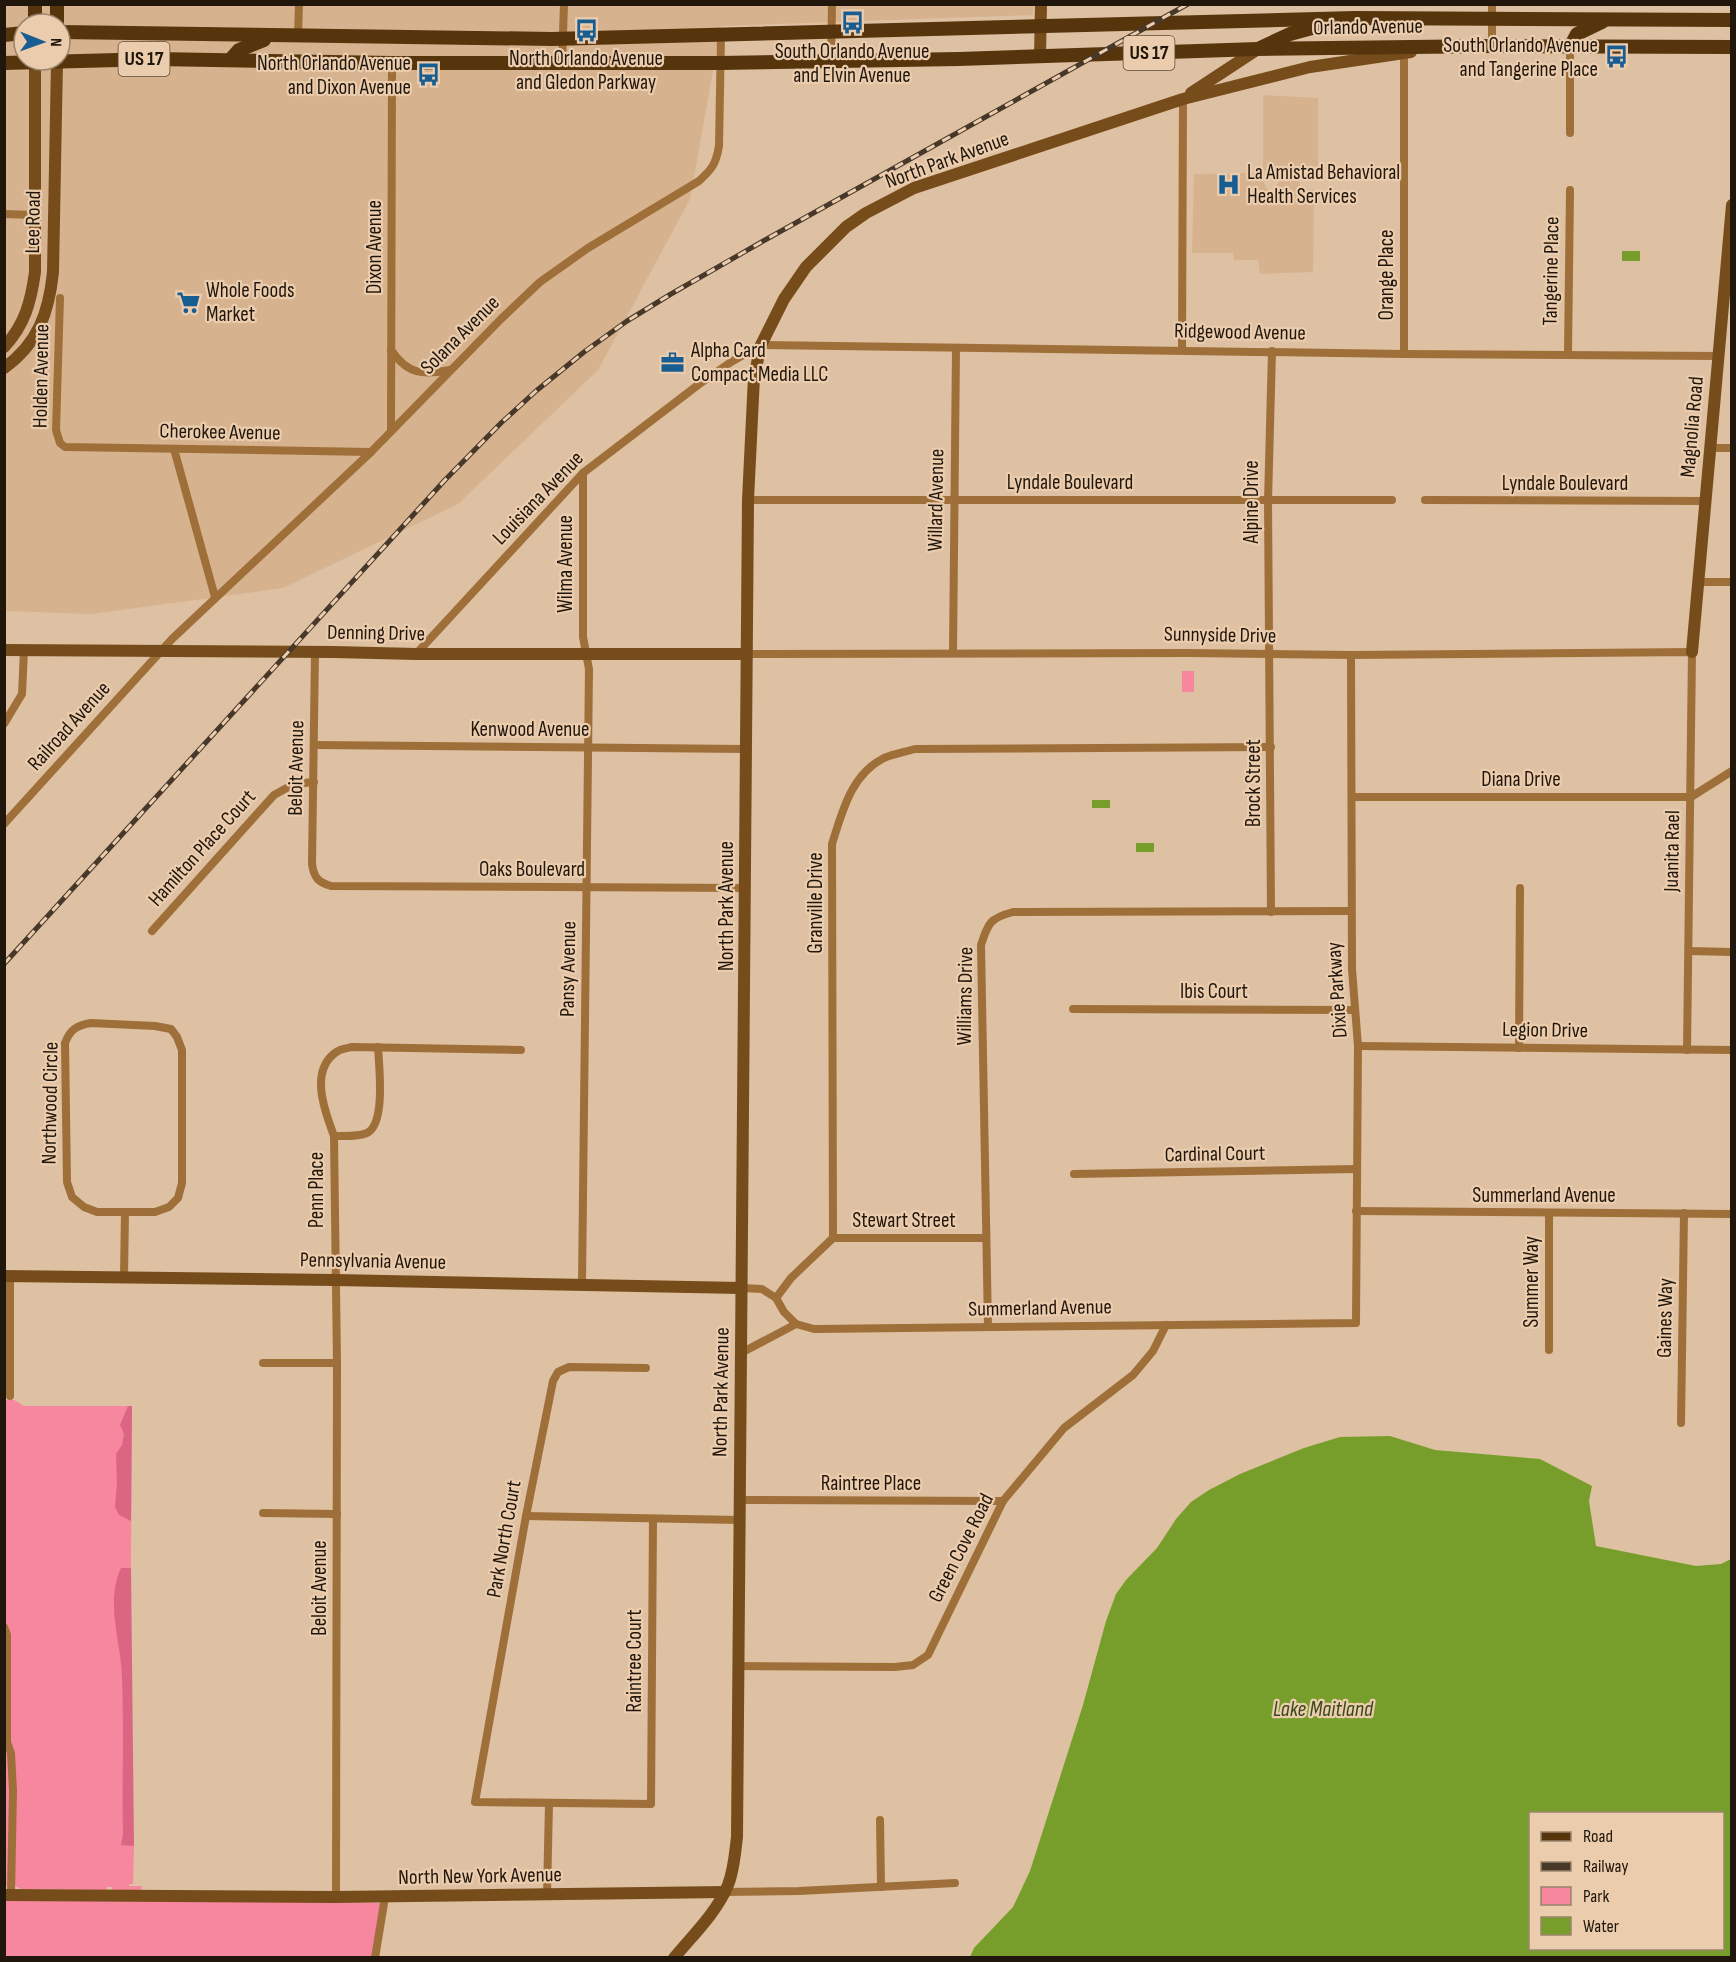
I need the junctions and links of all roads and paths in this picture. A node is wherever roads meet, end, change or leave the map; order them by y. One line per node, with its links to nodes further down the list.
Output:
1 (298, 4): 14 (street)
2 (564, 4): 15 (street)
3 (832, 4): 11 (street)
4 (1041, 4): 9 (street)
5 (1492, 11): 6 (main road, Orlando Avenue / US 17); 7 (main road, Orlando Avenue / US 17); 16 (street)
6 (1355, 18): 9 (main road, Orlando Avenue / US 17); 20 (main road)
7 (1610, 20): 8 (main road, Orlando Avenue / US 17); 17 (main road)
8 (1731, 20)
9 (1040, 25): 11 (main road, US 17); 22 (street)
10 (72, 32): 13 (main road, US 17)
11 (831, 32): 12 (main road, US 17); 25 (street)
12 (721, 35): 15 (main road, US 17); 28 (street, Solana Avenue)
13 (276, 36): 14 (main road, US 17); 23 (main road)
14 (298, 36): 15 (main road, US 17)
15 (563, 39): 27 (street)
16 (1492, 46): 17 (main road, Orlando Avenue / US 17); 18 (main road, Orlando Avenue / US 17)
17 (1570, 46): 19 (main road, Orlando Avenue / US 17); 32 (street)
18 (1443, 47): 20 (main road, Orlando Avenue / US 17); 21 (street, North Park Avenue)
19 (1731, 47)
20 (1258, 49): 22 (main road, Orlando Avenue / US 17); 31 (street, North Park Avenue)
21 (1404, 53): 31 (street, North Park Avenue); 48 (street, Orange Place)
22 (1040, 57): 25 (main road, US 17)
23 (231, 59): 24 (main road, US 17); 26 (main road, US 17)
24 (72, 61)
25 (831, 62): 28 (main road, US 17)
26 (392, 63): 27 (main road, US 17); 45 (street, Dixon Avenue)
27 (562, 63): 28 (main road, US 17)
28 (720, 63): 51 (street, Solana Avenue)
29 (34, 72): 36 (street, Lee Road)
30 (57, 72): 38 (street, Lee Road)
31 (1183, 99): 41 (street, North Park Avenue); 44 (street)
32 (1570, 132)
33 (1570, 190): 47 (street, Tangerine Place)
34 (1731, 205): 40 (street, Magnolia Road)
35 (4, 214): 36 (street)
36 (35, 215): 37 (street, Lee Road)
37 (35, 272): 38 (street); 42 (street, Lee Road)
38 (53, 272): 50 (street, Lee Road)
39 (60, 298): 53 (street, Holden Avenue)
40 (1726, 325): 49 (street, Magnolia Road)
41 (761, 345): 43 (street, Ridgewood Avenue); 58 (street, Louisiana Avenue); 59 (street, North Park Avenue)
42 (4, 347)
43 (956, 348): 44 (street, Ridgewood Avenue); 60 (street, Willard Avenue)
44 (1182, 349): 46 (street, Ridgewood Avenue)
45 (391, 350): 51 (street); 52 (street, Dixon Avenue)
46 (1272, 351): 48 (street, Ridgewood Avenue); 63 (street, Alpine Drive)
47 (1568, 353): 48 (street, Ridgewood Avenue); 49 (street, Ridgewood Avenue)
48 (1404, 354)
49 (1717, 356): 54 (street, Magnolia Road)
50 (4, 369)
51 (451, 370): 52 (street, Solana Avenue)
52 (391, 431): 57 (street, Solana Avenue)
53 (69, 448): 56 (street, Cherokee Avenue)
54 (1710, 448): 55 (street); 64 (street, Magnolia Road)
55 (1731, 448)
56 (174, 449): 57 (street, Cherokee Avenue); 67 (street)
57 (371, 452): 67 (street, Solana Avenue)
58 (583, 473): 74 (street, Louisiana Avenue); 75 (street, Wilma Avenue)
59 (748, 500): 60 (street, Lyndale Boulevard); 76 (street, North Park Avenue)
60 (954, 500): 63 (street, Lyndale Boulevard); 73 (street, Willard Avenue)
61 (1392, 500): 63 (street, Lyndale Boulevard)
62 (1425, 500): 64 (street, Lyndale Boulevard)
63 (1268, 501): 77 (street, Alpine Drive)
64 (1706, 501): 65 (street, Magnolia Road)
65 (1698, 582): 66 (street); 72 (street, Magnolia Road)
66 (1731, 582)
67 (215, 597): 70 (street, Solana Avenue)
68 (4, 650): 69 (street, Denning Drive)
69 (24, 650): 70 (street, Denning Drive); 79 (street)
70 (160, 651): 71 (street, Denning Drive); 88 (street, Railroad Avenue)
71 (315, 652): 74 (street, Denning Drive); 80 (street, Beloit Avenue)
72 (1692, 652): 78 (street, Sunnyside Drive); 87 (street, Juanita Rael)
73 (953, 653): 76 (street, Sunnyside Drive); 77 (street, Sunnyside Drive)
74 (416, 654): 75 (street, Denning Drive)
75 (586, 654): 76 (street, Denning Drive); 81 (street, Pansy Avenue)
76 (746, 654): 83 (street, North Park Avenue)
77 (1270, 654): 78 (street, Sunnyside Drive); 82 (street, Brock Street)
78 (1351, 655): 86 (street, Dixie Parkway)
79 (4, 724)
80 (315, 745): 81 (street, Kenwood Avenue); 85 (street, Beloit Avenue)
81 (588, 747): 83 (street, Kenwood Avenue); 90 (street, Pansy Avenue)
82 (1271, 747): 94 (street, Brock Street); 114 (street, Granville Drive)
83 (746, 749): 91 (street, North Park Avenue)
84 (1731, 771): 87 (street)
85 (314, 782): 89 (street, Beloit Avenue); 95 (street, Hamilton Place Court)
86 (1352, 796): 87 (street, Diana Drive); 93 (street, Dixie Parkway)
87 (1691, 798): 96 (street, Juanita Rael)
88 (4, 824)
89 (319, 882): 90 (street, Oaks Boulevard)
90 (587, 888): 91 (street, Oaks Boulevard); 119 (street, Pansy Avenue)
91 (746, 888): 120 (street, North Park Avenue)
92 (1520, 888): 102 (street)
93 (1351, 911): 94 (street, Williams Drive); 99 (street, Dixie Parkway)
94 (1271, 912): 115 (street, Williams Drive)
95 (152, 931)
96 (1689, 951): 97 (street); 104 (street, Juanita Rael)
97 (1731, 951)
98 (1073, 1009): 99 (street, Ibis Court)
99 (1355, 1010): 100 (street, Dixie Parkway)
100 (1358, 1046): 102 (street, Legion Drive); 107 (street, Dixie Parkway)
101 (378, 1047): 103 (street, Penn Place); 106 (street, Penn Place); 106 (street, Penn Place)
102 (1519, 1048): 104 (street, Legion Drive)
103 (521, 1050)
104 (1687, 1050): 105 (street, Legion Drive)
105 (1731, 1050)
106 (334, 1136): 118 (street, Penn Place)
107 (1356, 1169): 108 (street, Cardinal Court); 109 (street, Dixie Parkway)
108 (1074, 1174)
109 (1356, 1211): 111 (street, Summerland Avenue); 122 (street, Dixie Parkway)
110 (125, 1212): 110 (street, Northwood Circle); 117 (street)
111 (1549, 1213): 112 (street, Summerland Avenue); 126 (street, Summer Way)
112 (1684, 1213): 113 (street, Summerland Avenue); 132 (street, Gaines Way)
113 (1731, 1214)
114 (832, 1238): 115 (street, Stewart Street); 121 (street, Stewart Street)
115 (985, 1239): 125 (street, Williams Drive)
116 (7, 1276): 117 (street, Pennsylvania Avenue); 131 (street)
117 (124, 1278): 118 (street, Pennsylvania Avenue)
118 (335, 1280): 119 (street, Pennsylvania Avenue); 129 (street, Beloit Avenue)
119 (582, 1284): 120 (street, Pennsylvania Avenue)
120 (741, 1288): 121 (street); 127 (street, North Park Avenue)
121 (776, 1298): 123 (street)
122 (1356, 1323): 124 (street, Summerland Avenue)
123 (796, 1324): 125 (street, Summerland Avenue); 127 (street)
124 (1166, 1325): 125 (street, Summerland Avenue); 134 (street, Green Cove Road)
125 (988, 1327)
126 (1549, 1350)
127 (741, 1353): 133 (street, North Park Avenue)
128 (263, 1363): 129 (street)
129 (337, 1363): 136 (street, Beloit Avenue)
130 (646, 1368): 137 (street, Park North Court)
131 (10, 1396)
132 (1681, 1423)
133 (739, 1500): 134 (street, Raintree Place); 139 (street, North Park Avenue)
134 (1003, 1502): 141 (street, Green Cove Road)
135 (263, 1513): 136 (street)
136 (337, 1514): 149 (street, Beloit Avenue)
137 (526, 1516): 138 (street); 142 (street, Park North Court)
138 (653, 1519): 139 (street); 142 (street, Raintree Court)
139 (739, 1520): 141 (street, North Park Avenue)
140 (4, 1627): 147 (street)
141 (739, 1666): 146 (street, North Park Avenue)
142 (549, 1803): 148 (street)
143 (880, 1820): 145 (street)
144 (955, 1882): 145 (street, North New York Avenue)
145 (881, 1887): 146 (street, North New York Avenue)
146 (724, 1892): 148 (street, North New York Avenue); 152 (street, North Park Avenue)
147 (8, 1895): 149 (street, North New York Avenue)
148 (547, 1895): 150 (street, North New York Avenue)
149 (336, 1897): 150 (street, North New York Avenue)
150 (385, 1897): 151 (street)
151 (375, 1958)
152 (674, 1958)

